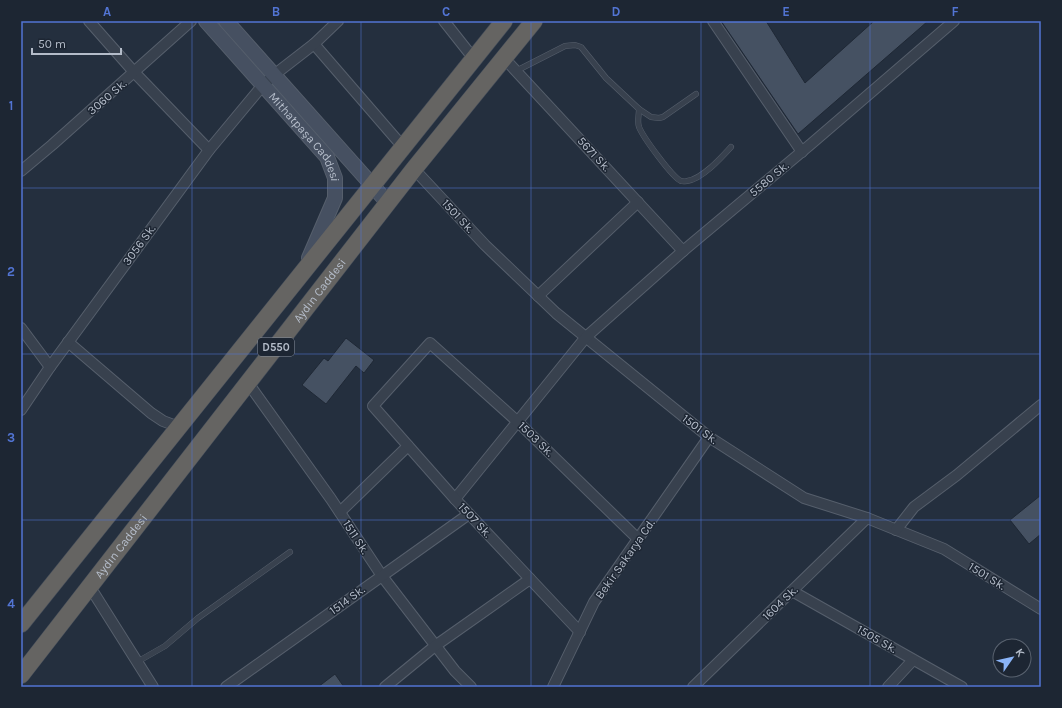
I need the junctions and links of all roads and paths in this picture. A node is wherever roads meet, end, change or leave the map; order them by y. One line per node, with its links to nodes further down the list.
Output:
1 (90, 21): 15 (street)
2 (191, 21): 15 (street, 3060 Sk.)
3 (206, 21): 17 (main road, Mithatpaşa Caddesi)
4 (226, 21): 16 (main road, Mithatpaşa Caddesi)
5 (338, 21): 11 (street, 3056 Sk.)
6 (444, 21): 13 (street)
7 (504, 21): 13 (highway, Aydın Caddesi / D550)
8 (534, 21): 12 (highway, Aydın Caddesi / D550)
9 (713, 21): 23 (street)
10 (954, 21): 23 (street, 5580 Sk.)
11 (314, 44): 16 (street, 3056 Sk.); 20 (street)
12 (504, 58): 14 (street, 5671 Sk.); 24 (highway, Aydın Caddesi / D550)
13 (474, 59): 20 (highway, Aydın Caddesi / D550)
14 (516, 71): 19 (lane); 27 (street, 5671 Sk.)
15 (134, 72): 22 (street); 25 (street, 3060 Sk.)
16 (274, 75): 17 (street, 3056 Sk.); 26 (main road, Mithatpaşa Caddesi)
17 (263, 85): 22 (street, 3056 Sk.); 30 (main road, Mithatpaşa Caddesi)
18 (696, 94): 19 (lane)
19 (639, 109): 21 (lane)
20 (403, 147): 26 (highway, Aydın Caddesi / D550)
21 (730, 148)
22 (209, 150): 34 (street, 3056 Sk.)
23 (802, 152): 29 (street, 5580 Sk.)
24 (414, 169): 28 (highway, Aydın Caddesi / D550); 31 (street, 1501 Sk.)
25 (21, 170)
26 (372, 186): 28 (main road, Mithatpaşa Caddesi); 30 (highway, Aydın Caddesi / D550)
27 (638, 202): 29 (street, 5671 Sk.); 31 (street)
28 (388, 203): 36 (highway, Aydın Caddesi / D550)
29 (683, 251): 33 (street, 5580 Sk.)
30 (303, 274): 41 (highway, Aydın Caddesi / D550)
31 (538, 296): 33 (street, 1501 Sk.)
32 (21, 328): 35 (street)
33 (586, 337): 40 (street, 5580 Sk.); 42 (street, 1501 Sk.)
34 (68, 342): 35 (street, 3056 Sk.); 41 (street)
35 (50, 367): 39 (street, 3056 Sk.)
36 (248, 383): 45 (street, 1511 Sk.); 53 (highway, Aydın Caddesi / D550)
37 (1041, 405): 48 (street)
38 (372, 406): 40 (street, 1503 Sk.); 43 (street, 1507 Sk.)
39 (21, 410)
40 (518, 422): 44 (street, 5580 Sk.); 49 (street, 1503 Sk.)
41 (179, 427): 56 (highway, Aydın Caddesi / D550)
42 (709, 437): 47 (street, 1501 Sk.); 49 (street, Bekir Sakarya Cd.)
43 (408, 446): 44 (street, 1507 Sk.); 45 (street)
44 (455, 499): 46 (street, 1507 Sk.)
45 (340, 512): 51 (street, 1511 Sk.)
46 (469, 514): 51 (street, 1514 Sk.); 52 (street, 1507 Sk.)
47 (867, 518): 48 (street, 1501 Sk.); 54 (street, 1604 Sk.)
48 (896, 530): 55 (street, 1501 Sk.)
49 (638, 539): 57 (street, Bekir Sakarya Cd.)
50 (290, 552): 60 (lane)
51 (382, 576): 58 (street, 1511 Sk.); 64 (street, 1514 Sk.)
52 (530, 579): 57 (street, 1507 Sk.); 58 (street)
53 (90, 588): 60 (street); 61 (highway, Aydın Caddesi / D550)
54 (792, 591): 59 (street, 1505 Sk.); 67 (street, 1604 Sk.)
55 (1041, 609)
56 (21, 624)
57 (580, 632): 62 (street, Bekir Sakarya Cd.)
58 (435, 646): 65 (street); 66 (street, 1511 Sk.)
59 (913, 660): 68 (street); 69 (street, 1505 Sk.)
60 (137, 662): 63 (street)
61 (21, 675)
62 (555, 686)
63 (153, 687)
64 (226, 687)
65 (384, 687)
66 (471, 687)
67 (693, 687)
68 (888, 687)
69 (962, 687)

